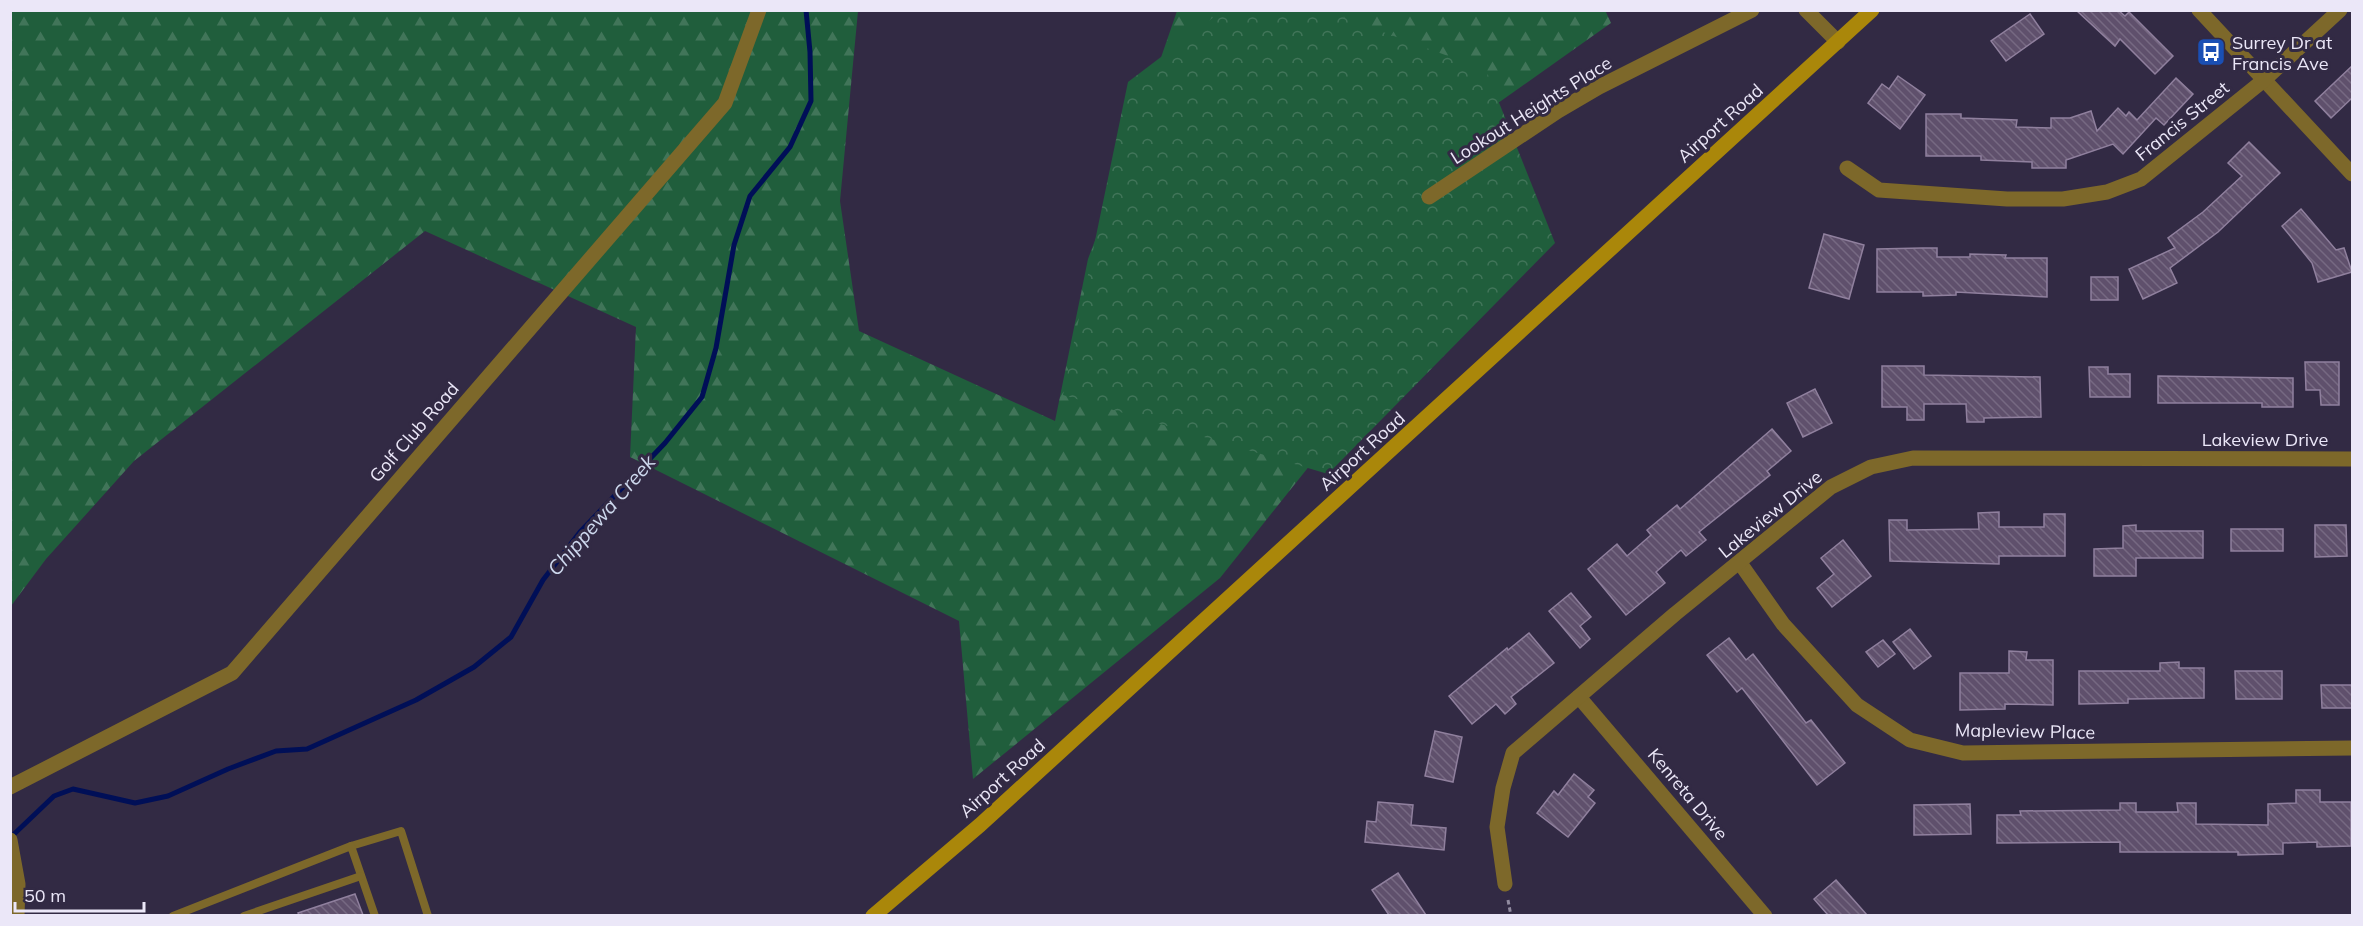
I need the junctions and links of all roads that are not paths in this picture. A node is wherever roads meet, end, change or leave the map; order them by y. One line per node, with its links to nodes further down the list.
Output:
1 (759, 10): 16 (street, Golf Club Road)
2 (1752, 10): 11 (street, Lookout Heights Place)
3 (1806, 10): 7 (street)
4 (1872, 10): 7 (main road, Airport Road)
5 (2199, 10): 8 (street)
6 (2340, 10): 8 (street, Francis Street)
7 (1838, 42): 26 (main road, Airport Road)
8 (2264, 80): 9 (street, Francis Street); 10 (street)
9 (1847, 168)
10 (2352, 174)
11 (1429, 197)
12 (2352, 459): 13 (street, Lakeview Drive)
13 (1740, 563): 14 (street, Lakeview Drive); 15 (street, Mapleview Place)
14 (1579, 697): 20 (street, Lakeview Drive); 27 (street, Kenreta Drive)
15 (2352, 748)
16 (10, 787)
17 (12, 842): 21 (street)
18 (351, 846): 19 (lane); 22 (lane); 25 (lane)
19 (361, 876): 23 (lane); 24 (lane)
20 (1505, 884)
21 (17, 915)
22 (173, 915)
23 (244, 915)
24 (375, 915)
25 (428, 915)
26 (873, 915)
27 (1765, 915)

